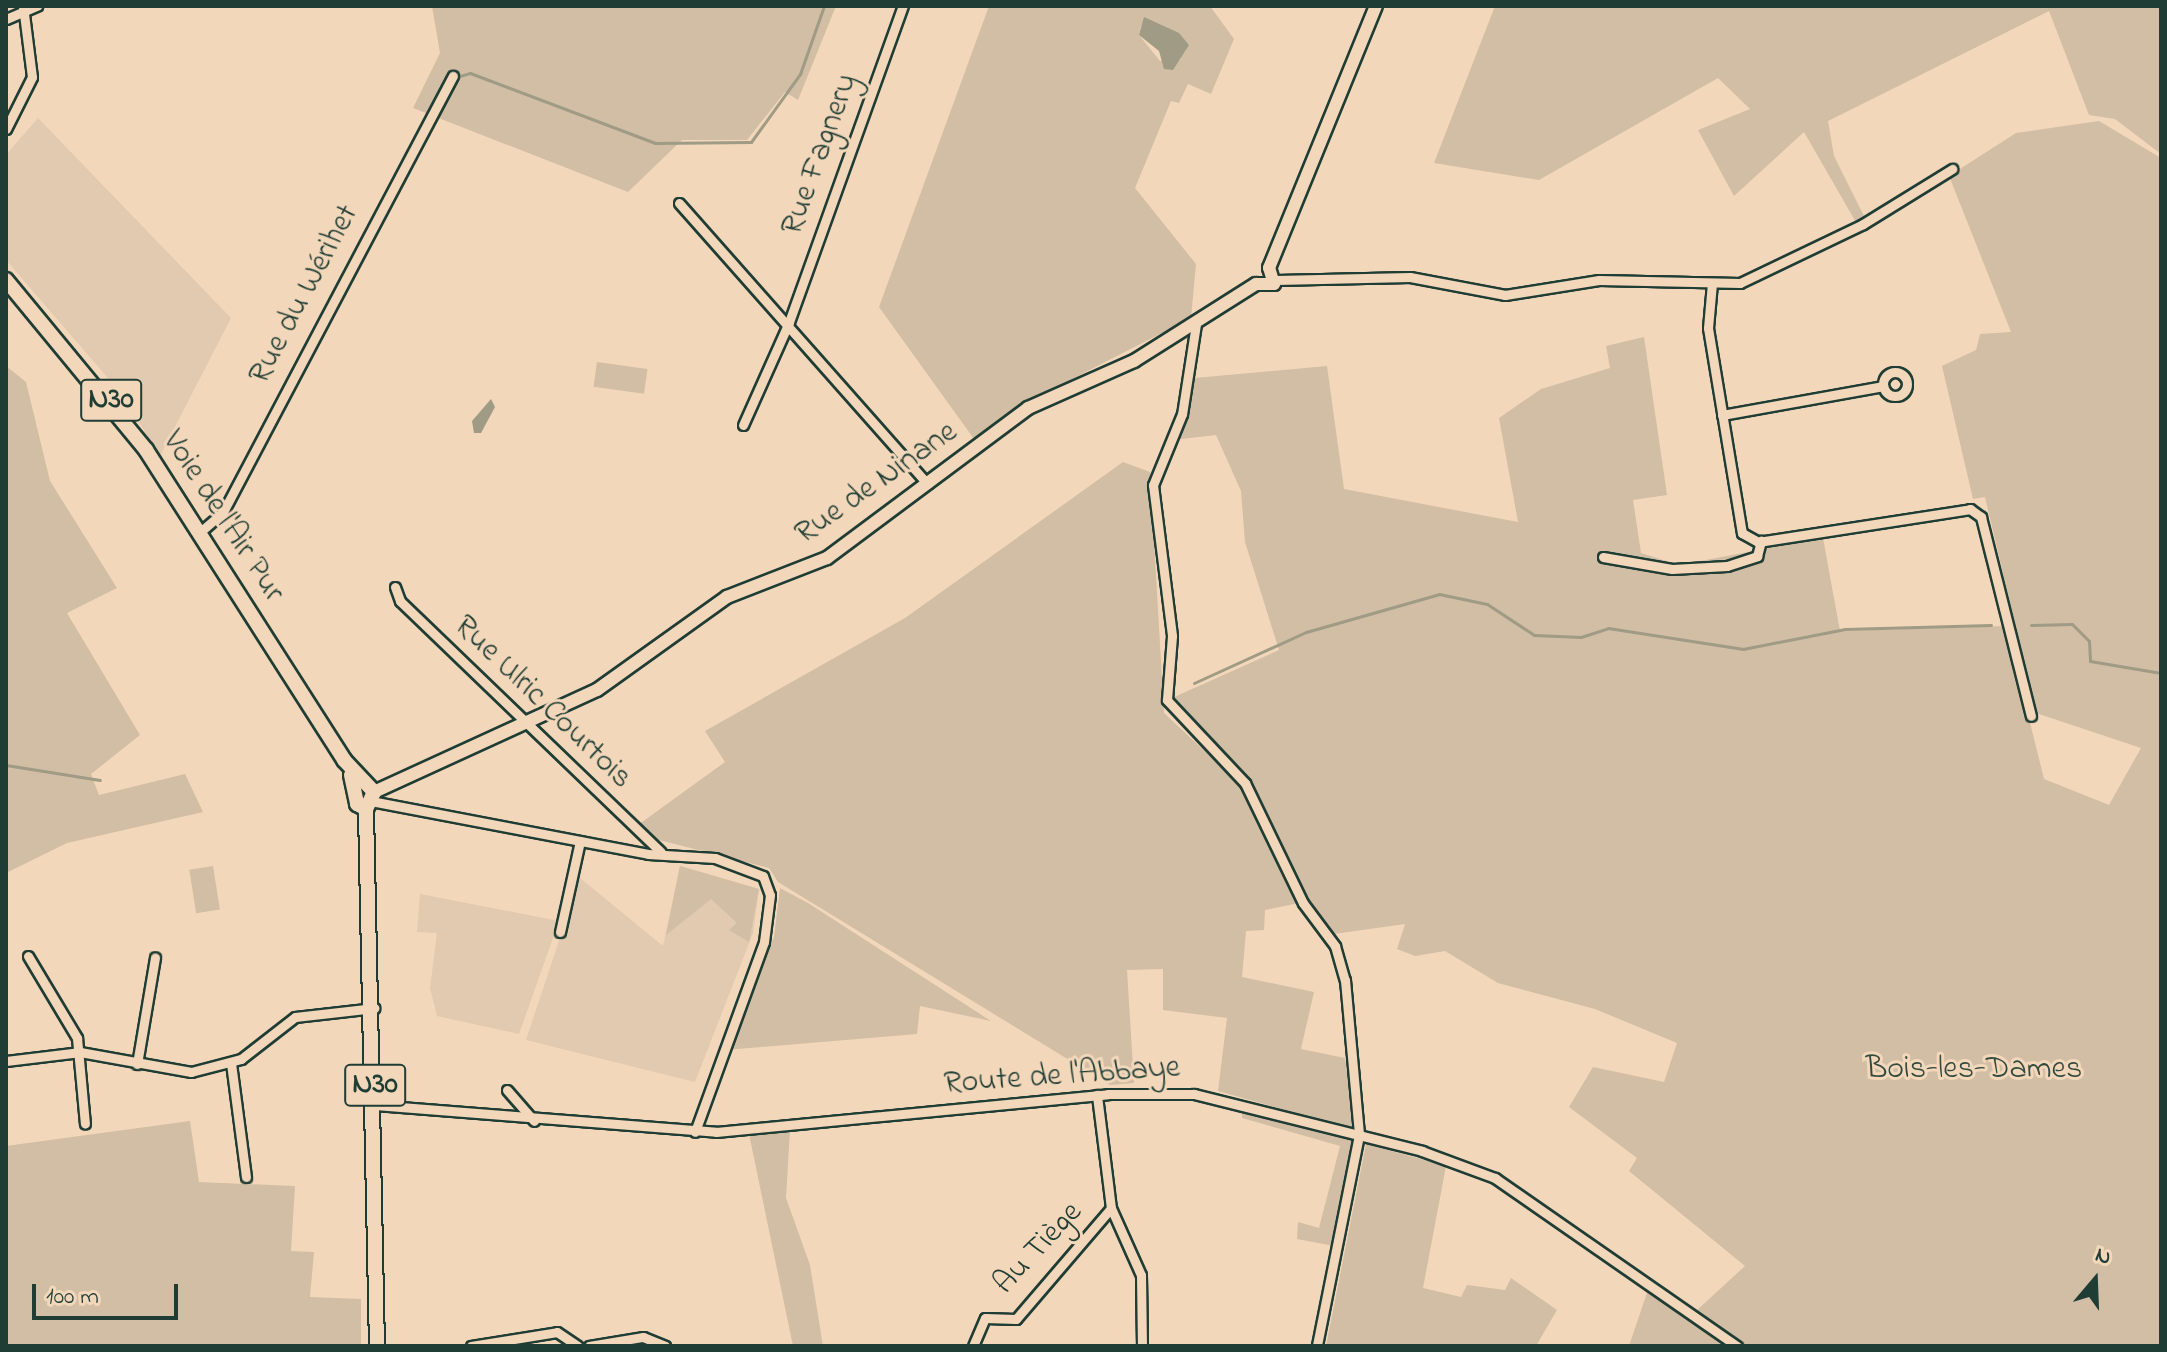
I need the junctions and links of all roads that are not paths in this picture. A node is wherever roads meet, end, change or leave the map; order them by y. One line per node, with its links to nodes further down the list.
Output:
1 (37, 6): 4 (street)
2 (903, 6): 13 (street, Rue Fagnery)
3 (1376, 6): 10 (street)
4 (23, 11): 5 (street); 7 (street)
5 (6, 19)
6 (453, 76): 19 (street, Rue du Wérihet)
7 (6, 129)
8 (1952, 169): 12 (street)
9 (679, 203): 13 (street)
10 (1272, 274): 12 (street); 14 (street, Rue de Ninane)
11 (6, 280): 19 (main road, Voie de l'Air Pur / N30)
12 (1712, 283): 16 (street)
13 (789, 322): 17 (street, Rue Fagnery); 18 (street)
14 (1196, 324): 18 (street, Rue de Ninane); 42 (street)
15 (1883, 386): 16 (street)
16 (1722, 415): 20 (street)
17 (743, 425)
18 (928, 484): 24 (street, Rue de Ninane)
19 (199, 533): 25 (main road, Voie de l'Air Pur / N30)
20 (1761, 541): 21 (street); 23 (street)
21 (1603, 557)
22 (395, 587): 24 (street, Rue Ulric Courtois)
23 (2031, 716)
24 (524, 725): 25 (street, Rue de Ninane); 27 (street, Rue Ulric Courtois)
25 (368, 797): 26 (street); 31 (main road, N30)
26 (580, 841): 27 (street); 28 (street)
27 (661, 852): 41 (street)
28 (560, 932)
29 (28, 956): 32 (street)
30 (155, 958): 35 (street)
31 (374, 1008): 34 (street); 38 (main road, N30)
32 (80, 1052): 33 (street); 35 (street); 40 (street)
33 (6, 1061)
34 (231, 1063): 35 (street); 43 (street)
35 (137, 1064)
36 (507, 1090): 39 (street)
37 (1097, 1095): 41 (street, Route de l'Abbaye); 42 (street, Route de l'Abbaye); 44 (street, Au Tiège)
38 (375, 1105): 39 (street, Route de l'Abbaye); 46 (main road, N30)
39 (534, 1121): 41 (street, Route de l'Abbaye)
40 (85, 1124)
41 (695, 1132)
42 (1359, 1135): 54 (street); 55 (street, Route de l'Abbaye)
43 (246, 1177)
44 (1111, 1208): 52 (street, Au Tiège); 53 (street, Au Tiège)
45 (541, 1335): 47 (street); 48 (street); 49 (street)
46 (377, 1346)
47 (471, 1346)
48 (543, 1346)
49 (578, 1346)
50 (589, 1346): 51 (street)
51 (665, 1346)
52 (973, 1346)
53 (1142, 1346)
54 (1317, 1346)
55 (1737, 1346)

